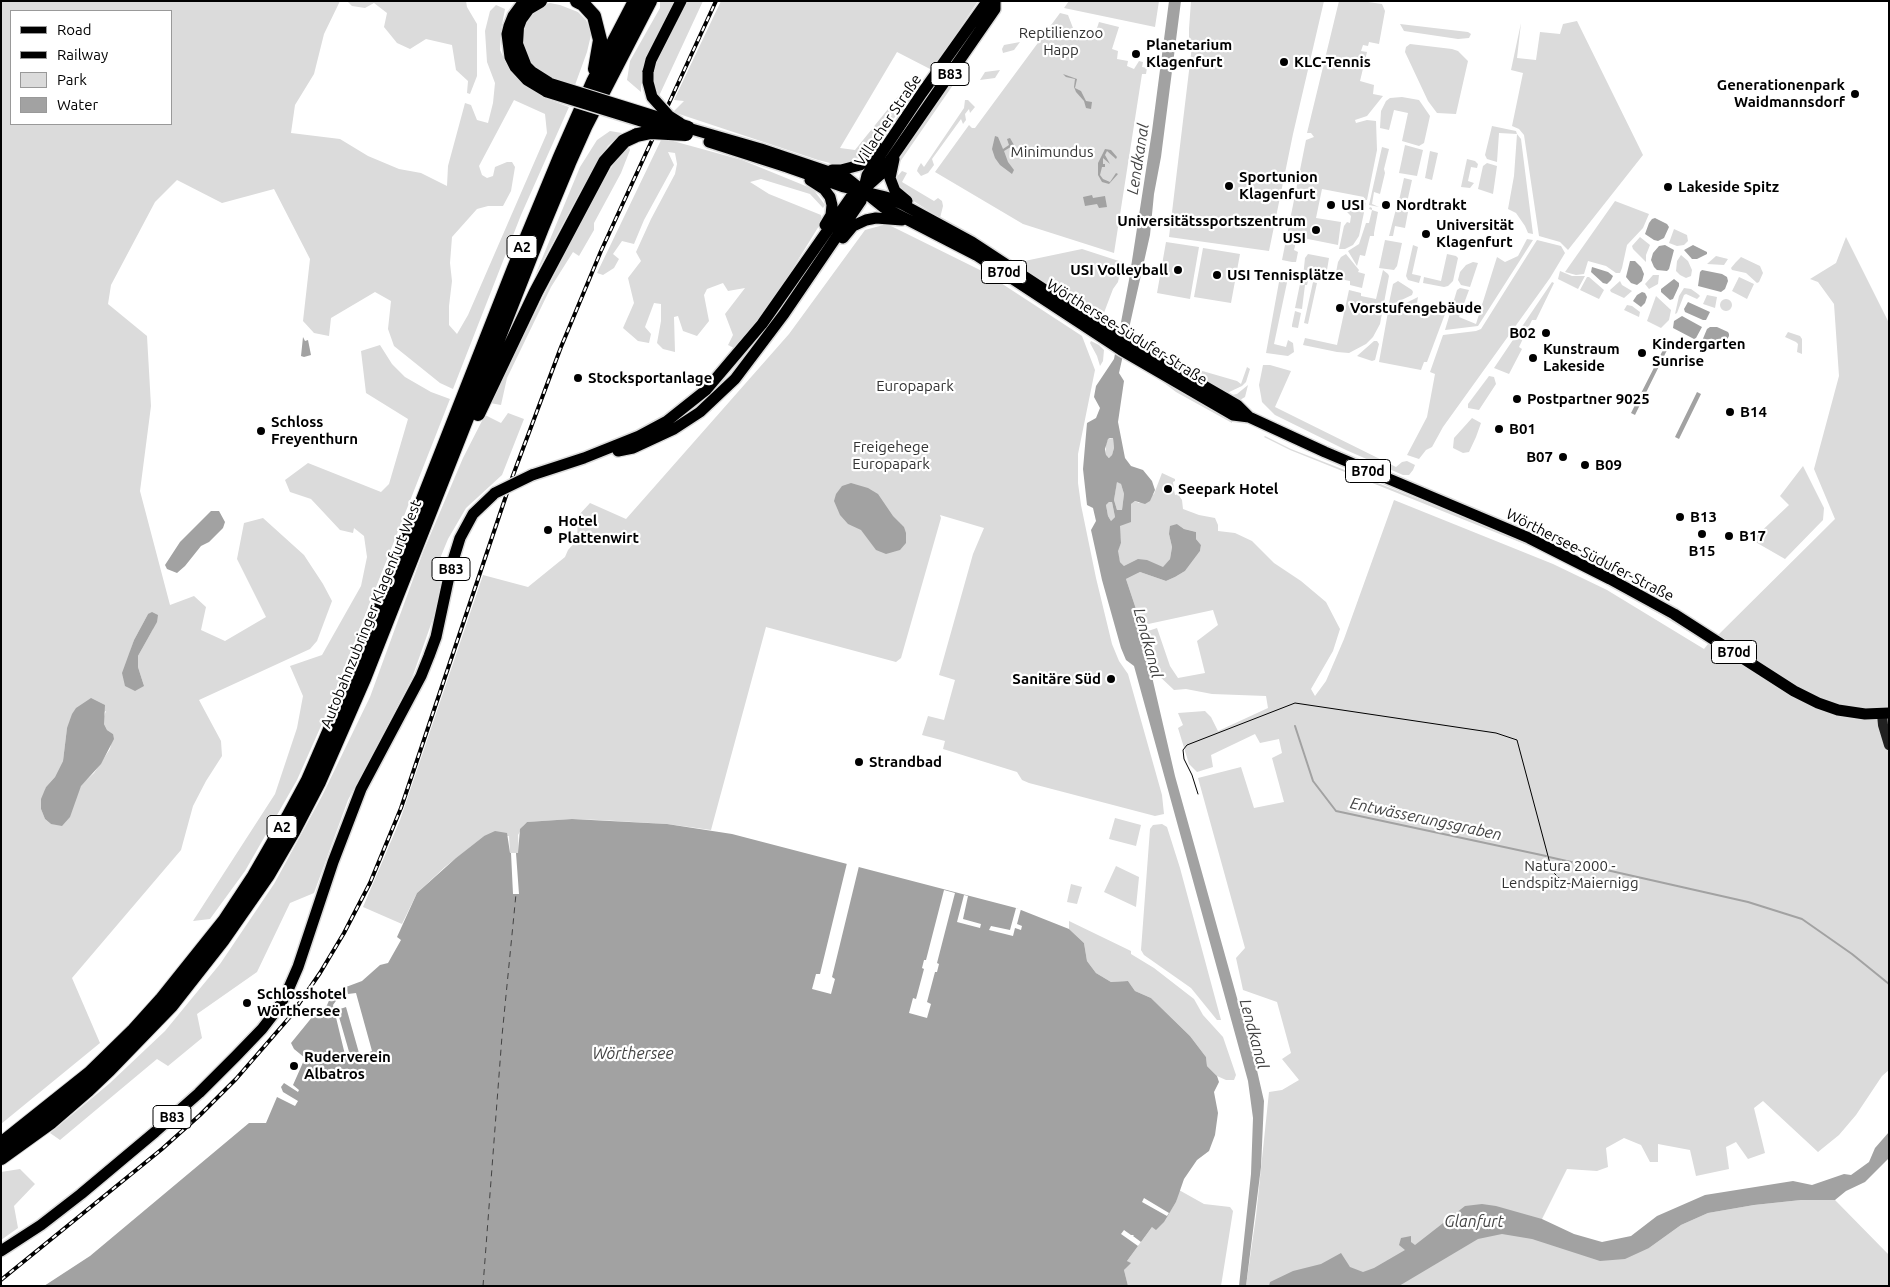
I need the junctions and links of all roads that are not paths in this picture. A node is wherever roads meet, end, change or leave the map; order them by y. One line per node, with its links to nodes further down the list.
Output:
1 (524, 1): 9 (main road)
2 (540, 1): 9 (highway)
3 (577, 1): 8 (highway)
4 (635, 1): 8 (highway, Autobahnzubringer Klagenfurt West / A2)
5 (650, 1): 21 (highway, Autobahnzubringer Klagenfurt West / A2)
6 (681, 1): 11 (main road, bridge)
7 (993, 1): 10 (main road, Villacher Straße / B83); 12 (main road, Villacher Straße / B83)
8 (593, 82): 21 (highway, Autobahnzubringer Klagenfurt West / A2)
9 (549, 88): 11 (highway, bridge)
10 (922, 93): 13 (main road); 15 (main road, Villacher Straße / B83)
11 (692, 132): 13 (main road); 14 (main road); 21 (highway, bridge)
12 (900, 146): 15 (main road, Villacher Straße / B83); 17 (main road)
13 (808, 164): 15 (main road)
14 (787, 166): 15 (main road); 18 (main road)
15 (862, 191): 16 (main road, Wörthersee-Südufer-Straße / B70d); 17 (main road, Wörthersee-Südufer-Straße / B70d); 18 (main road, B83); 19 (main road, B83)
16 (911, 221): 19 (main road); 20 (main road, Wörthersee-Südufer-Straße / B70d)
17 (972, 242): 20 (main road, Wörthersee-Südufer-Straße / B70d)
18 (790, 284): 23 (main road, B83)
19 (784, 314): 23 (main road, B83)
20 (1094, 328): 24 (main road, Wörthersee-Südufer-Straße / B70d)
21 (478, 390): 22 (highway, Autobahnzubringer Klagenfurt West / A2); 22 (highway)
22 (466, 418): 26 (highway, Autobahnzubringer Klagenfurt West / A2); 26 (highway, Autobahnzubringer Klagenfurt West / A2)
23 (584, 458): 30 (main road, B83, bridge)
24 (1885, 714): 25 (main road, Wörthersee-Südufer-Straße)
25 (1889, 745)
26 (47, 1117): 27 (highway, Autobahnzubringer Klagenfurt West / A2)
27 (21, 1136): 28 (highway, Autobahnzubringer Klagenfurt West / A2); 29 (highway, Autobahnzubringer Klagenfurt West / A2)
28 (1, 1144)
29 (1, 1158)
30 (1, 1251)

